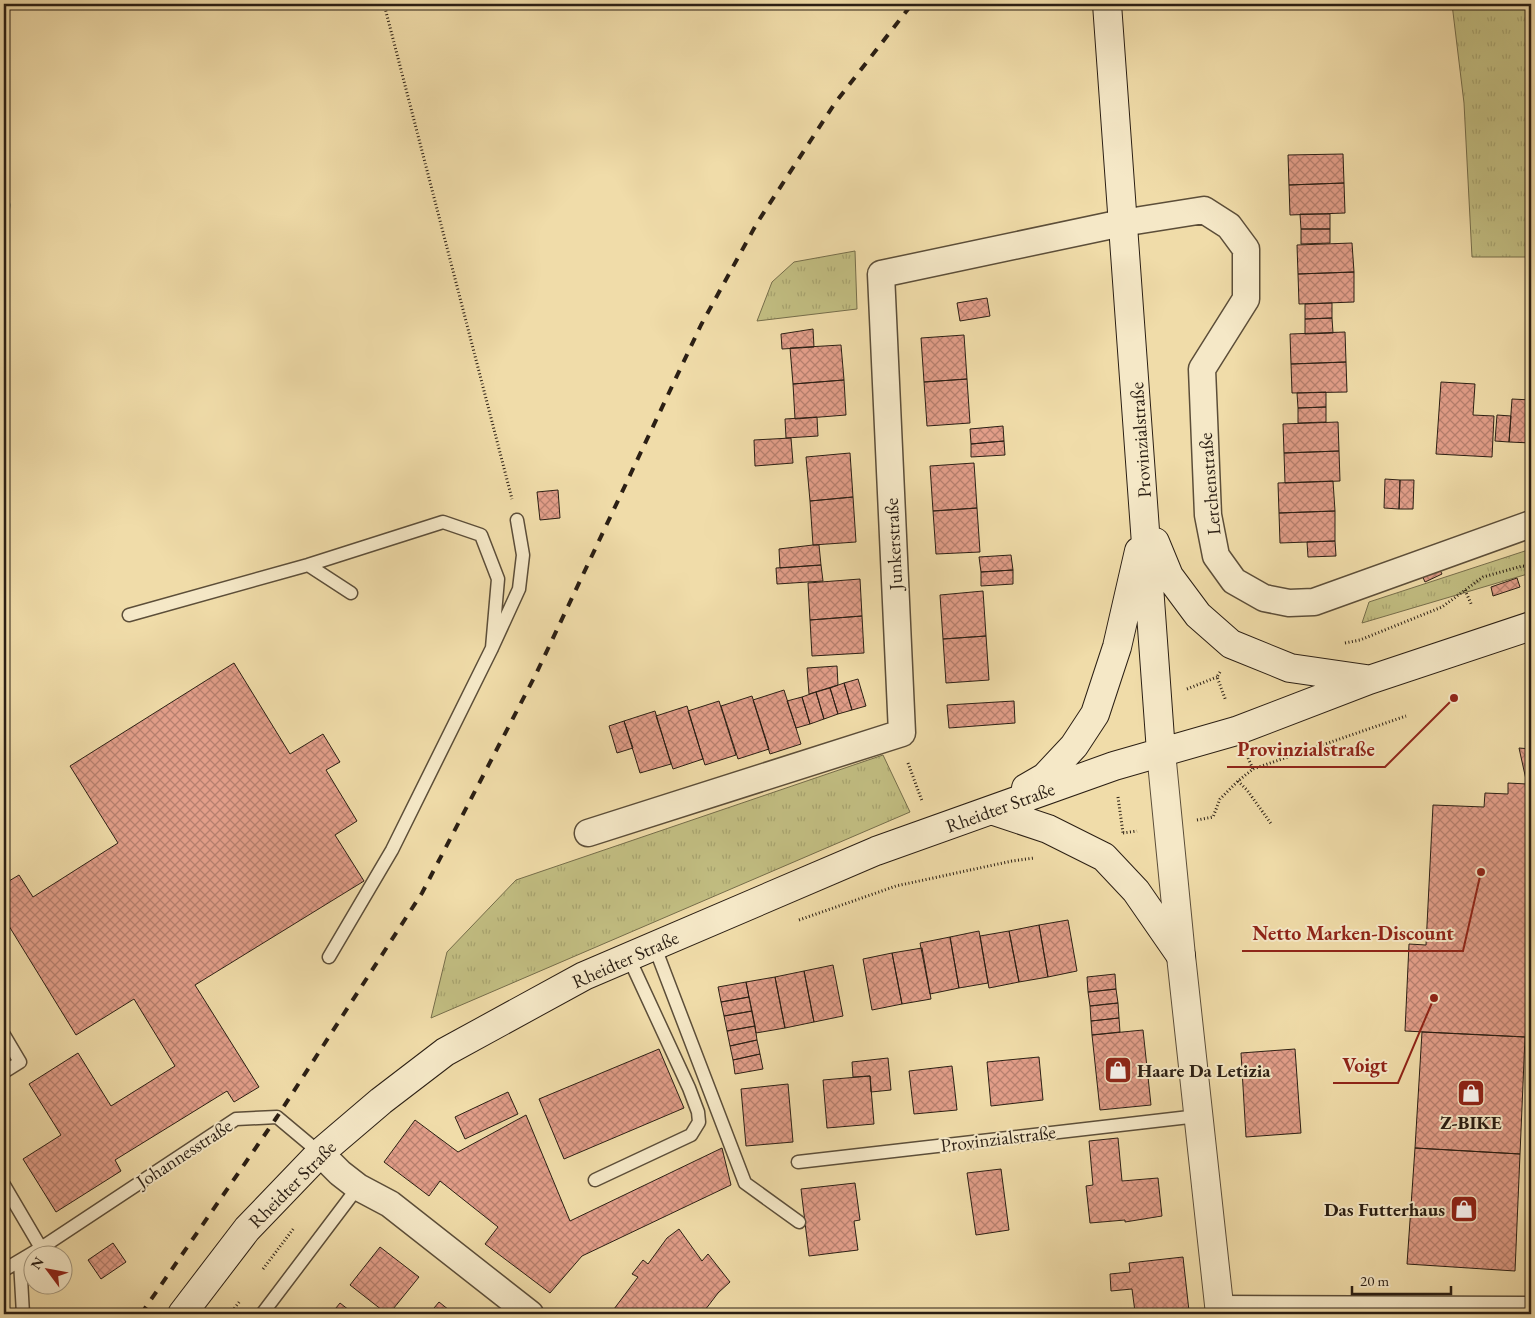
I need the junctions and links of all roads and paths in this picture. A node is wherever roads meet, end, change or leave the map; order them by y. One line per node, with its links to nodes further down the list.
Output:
1 (384, 4): 4 (path)
2 (1107, 4): 3 (main road, Provinzialstraße)
3 (1122, 223): 5 (main road, Provinzialstraße); 6 (street, Lerchenstraße); 18 (street, Junkerstraße)
4 (517, 520): 15 (lane)
5 (1146, 520): 16 (main road); 19 (main road, Provinzialstraße); 22 (main road)
6 (1531, 524)
7 (308, 565): 10 (lane); 12 (lane); 15 (lane)
8 (1531, 567): 9 (path)
9 (1465, 590): 11 (path); 14 (path)
10 (351, 593)
11 (1472, 606)
12 (129, 615)
13 (1531, 626): 16 (main road, Rheidter Straße)
14 (1340, 644)
15 (492, 648): 31 (lane)
16 (1368, 680): 19 (main road, Rheidter Straße)
17 (1406, 716): 20 (path)
18 (902, 733): 21 (path); 25 (street)
19 (1162, 752): 22 (main road, Rheidter Straße); 30 (main road, Provinzialstraße)
20 (1238, 781): 23 (path); 24 (path)
21 (923, 804)
22 (991, 810): 28 (main road, Rheidter Straße); 30 (main road)
23 (1212, 817)
24 (1272, 824)
25 (588, 833)
26 (1037, 858): 27 (path)
27 (792, 923)
28 (654, 945): 29 (main road, Rheidter Straße); 40 (lane)
29 (628, 956): 35 (main road, Rheidter Straße); 37 (lane)
30 (1181, 956): 34 (main road, Provinzialstraße)
31 (329, 957)
32 (4, 1036): 33 (lane)
33 (4, 1072)
34 (1198, 1116): 36 (lane, Provinzialstraße); 46 (main road, Provinzialstraße)
35 (320, 1153): 39 (street, Johannesstraße); 42 (lane, Johannesstraße); 48 (main road, Rheidter Straße)
36 (798, 1162)
37 (595, 1180)
38 (4, 1185): 41 (lane)
39 (358, 1187): 49 (lane); 50 (street, Johannesstraße)
40 (799, 1222)
41 (40, 1246)
42 (44, 1246)
43 (20, 1261): 44 (lane, Johannesstraße); 47 (lane)
44 (4, 1270)
45 (1531, 1310): 46 (street)
46 (1220, 1312)
47 (24, 1314)
48 (182, 1314)
49 (262, 1314)
50 (530, 1314)

